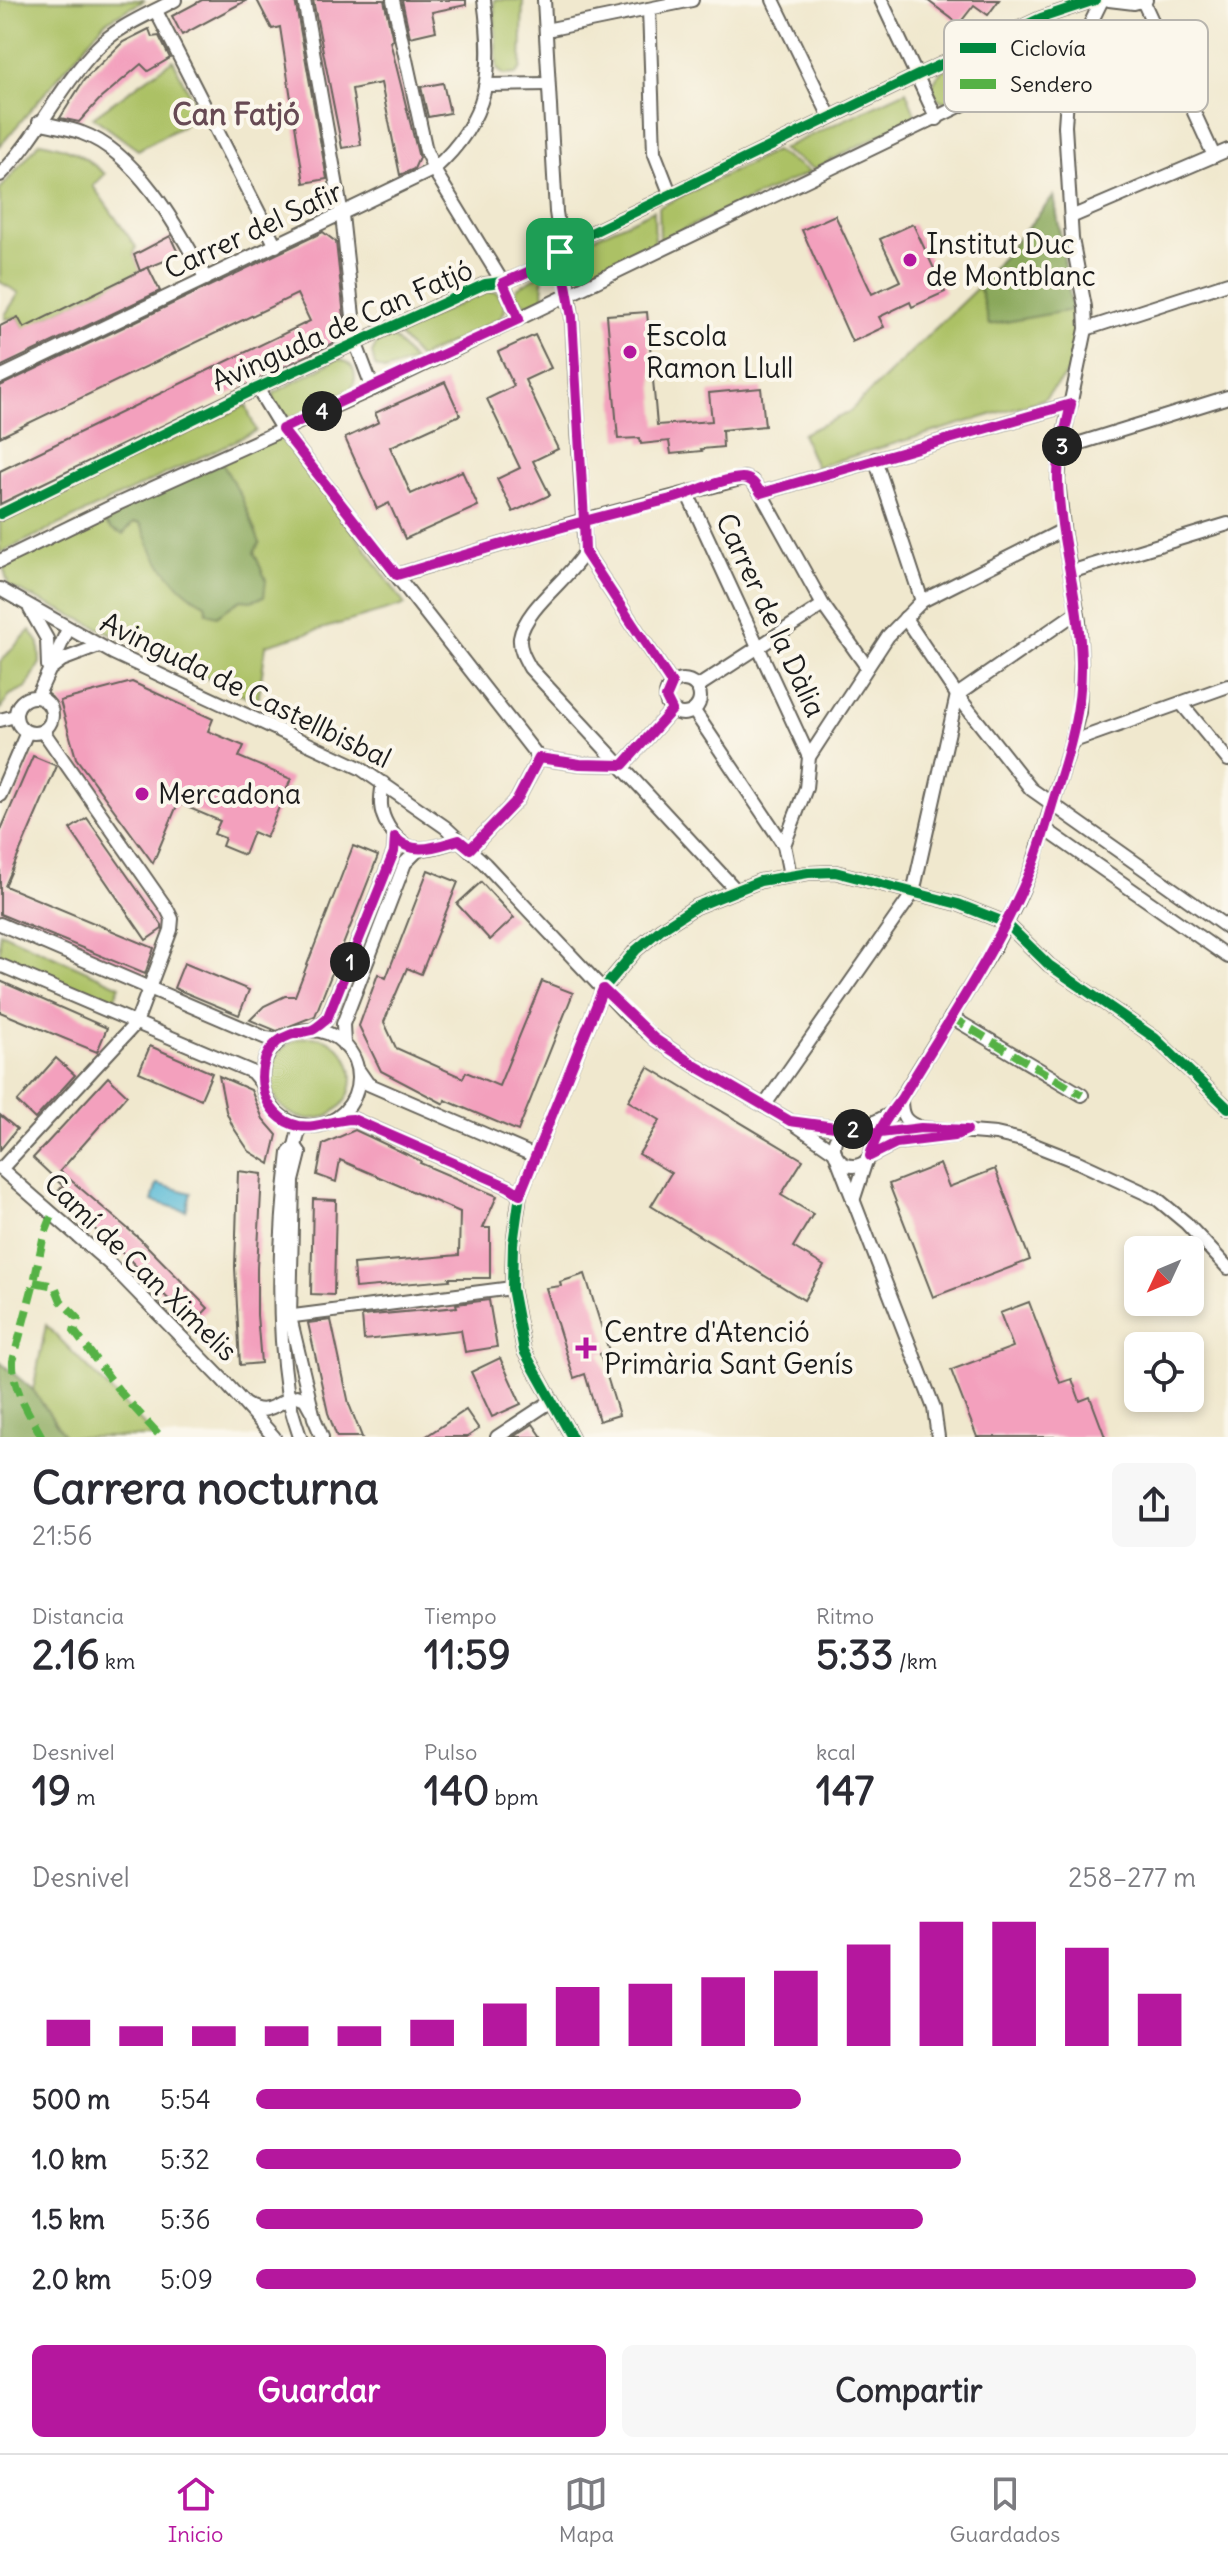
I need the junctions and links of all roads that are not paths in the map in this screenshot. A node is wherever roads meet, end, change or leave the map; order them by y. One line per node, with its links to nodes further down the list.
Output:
1 (175, 0): 14 (street)
2 (304, 0): 34 (street)
3 (393, 0): 31 (street)
4 (484, 0): 22 (street, Carrer del Safir)
5 (544, 0): 18 (street)
6 (692, 0): 13 (street)
7 (773, 0): 26 (street)
8 (881, 0): 20 (street)
9 (1095, 0): 15 (street, Avinguda de Can Fatjó)
10 (1102, 0): 16 (street)
11 (1109, 0): 12 (street)
12 (1145, 0): 17 (street)
13 (649, 9): 18 (street); 33 (street)
14 (156, 11): 28 (street); 36 (street)
15 (1037, 20)
16 (1092, 20)
17 (1154, 20)
18 (546, 30): 21 (street)
19 (944, 63): 20 (street, Avinguda de Can Fatjó)
20 (916, 76): 26 (street, Avinguda de Can Fatjó); 27 (street)
21 (548, 84): 22 (street); 37 (street)
22 (487, 85): 31 (street, Carrer del Safir)
23 (952, 112): 27 (street)
24 (1066, 112): 35 (street)
25 (1195, 112): 30 (street)
26 (830, 117): 33 (street, Avinguda de Can Fatjó)
27 (937, 119): 41 (street)
28 (39, 122): 32 (street); 38 (street)
29 (1228, 150): 30 (street)
30 (1214, 156): 35 (street)
31 (434, 169): 34 (street, Carrer del Safir); 39 (street)
32 (0, 175)
33 (670, 193): 37 (street, Avinguda de Can Fatjó)
34 (342, 215): 36 (street, Carrer del Safir); 44 (street)
35 (1071, 217): 43 (street)
36 (276, 246): 38 (street, Carrer del Safir)
37 (560, 252): 39 (street, Avinguda de Can Fatjó); 41 (street)
38 (206, 279): 45 (street, Carrer del Safir)
39 (503, 283): 42 (street); 44 (street, Avinguda de Can Fatjó)
40 (1228, 283): 43 (street)
41 (568, 296): 42 (street); 56 (street)
42 (519, 319): 47 (street)
43 (1086, 329): 49 (street)
44 (356, 344): 46 (street, Avinguda de Can Fatjó); 47 (street, Avinguda de Can Fatjó)
45 (0, 377)
46 (257, 388): 50 (street); 55 (street, Avinguda de Can Fatjó)
47 (373, 389): 50 (street)
48 (1228, 397): 51 (street)
49 (1071, 404): 51 (street); 52 (street)
50 (282, 429): 60 (street); 62 (street)
51 (1061, 449): 58 (street)
52 (875, 459): 53 (street); 64 (street)
53 (761, 493): 54 (street); 65 (street)
54 (688, 495): 56 (street); 70 (street, Carrer de la Dàlia)
55 (0, 514)
56 (584, 520): 59 (street); 62 (street)
57 (1228, 524): 61 (street)
58 (1063, 530): 61 (street); 64 (street)
59 (585, 552): 74 (street); 90 (street)
60 (0, 560)
61 (1070, 572): 67 (street)
62 (397, 575): 88 (street)
63 (0, 589): 66 (street, Avinguda de Castellbisbal)
64 (922, 601): 68 (street)
65 (823, 605): 70 (street); 72 (street)
66 (28, 607): 69 (street, Avinguda de Castellbisbal); 73 (street)
67 (1077, 612): 77 (street); 86 (street)
68 (905, 618): 72 (street); 77 (street)
69 (68, 629): 71 (street, Avinguda de Castellbisbal); 73 (street)
70 (758, 645): 76 (street); 87 (street, Carrer de la Dàlia)
71 (99, 646): 73 (street); 91 (street, Avinguda de Castellbisbal)
72 (867, 667): 87 (street)
73 (48, 671): 78 (street)
74 (672, 684): 76 (street); 80 (street)
75 (1228, 686): 79 (street)
76 (697, 687): 81 (street)
77 (957, 695): 93 (street); 102 (street)
78 (37, 697): 82 (street); 84 (street)
79 (1181, 703): 86 (street); 89 (street)
80 (672, 710): 81 (street); 90 (street)
81 (694, 711): 97 (street)
82 (15, 716): 83 (street); 85 (street)
83 (0, 720)
84 (43, 731): 85 (street); 108 (street)
85 (27, 732): 92 (street)
86 (1071, 742): 93 (street)
87 (809, 757): 97 (street)
88 (539, 758): 90 (street); 99 (street)
89 (1228, 760)
90 (623, 765): 101 (street)
91 (383, 783): 95 (street); 96 (street, Avinguda de Castellbisbal)
92 (0, 795)
93 (1052, 804): 94 (street); 105 (street)
94 (1045, 829): 103 (street); 106 (street)
95 (395, 837): 98 (street); 112 (street)
96 (459, 840): 98 (street); 99 (street, Avinguda de Castellbisbal)
97 (784, 845): 100 (street)
98 (419, 849): 114 (street)
99 (470, 849): 109 (street, Avinguda de Castellbisbal)
100 (790, 875): 101 (street); 102 (street)
101 (736, 890): 109 (street)
102 (913, 893): 103 (street); 119 (street)
103 (1006, 923): 110 (street); 120 (street)
104 (0, 924): 108 (street)
105 (1228, 928)
106 (1228, 957)
107 (0, 965): 111 (street)
108 (151, 987): 111 (street); 113 (street)
109 (603, 989): 119 (street, Avinguda de Castellbisbal); 131 (street)
110 (951, 1017): 117 (street); 118 (street)
111 (136, 1023): 116 (street); 132 (street)
112 (313, 1030): 113 (street); 114 (street)
113 (279, 1040): 116 (street)
114 (344, 1045): 115 (street)
115 (359, 1071): 122 (street); 131 (street)
116 (262, 1084): 124 (street)
117 (1082, 1095)
118 (901, 1099): 121 (street); 125 (street)
119 (764, 1106): 123 (street, Avinguda de Castellbisbal)
120 (1228, 1108)
121 (890, 1114): 127 (street); 128 (street)
122 (336, 1119): 124 (street); 133 (street)
123 (790, 1121): 127 (street, Avinguda de Castellbisbal); 130 (street, Avinguda de Castellbisbal)
124 (300, 1126): 137 (street)
125 (921, 1128): 126 (street, Avinguda de Castellbisbal); 128 (street, Avinguda de Castellbisbal)
126 (967, 1130): 129 (street, Avinguda de Castellbisbal); 135 (street, Avinguda de Castellbisbal)
127 (857, 1131): 128 (street, Avinguda de Castellbisbal); 129 (street); 130 (street)
128 (880, 1133): 129 (street)
129 (869, 1154): 130 (street); 134 (street)
130 (836, 1155): 134 (street)
131 (535, 1156): 133 (street)
132 (1, 1168): 140 (street, Camí de Can Ximelis)
133 (520, 1194): 136 (street)
134 (853, 1201): 149 (street)
135 (1228, 1268)
136 (512, 1288): 137 (street); 139 (street)
137 (286, 1317): 138 (street); 141 (street)
138 (289, 1398): 140 (street); 141 (street); 144 (street)
139 (550, 1402): 142 (street); 148 (street)
140 (246, 1405): 143 (street, Camí de Can Ximelis)
141 (312, 1412): 145 (street)
142 (536, 1412): 146 (street); 147 (street)
143 (274, 1437)
144 (300, 1437)
145 (322, 1437)
146 (497, 1437)
147 (566, 1437)
148 (572, 1437)
149 (938, 1437)

